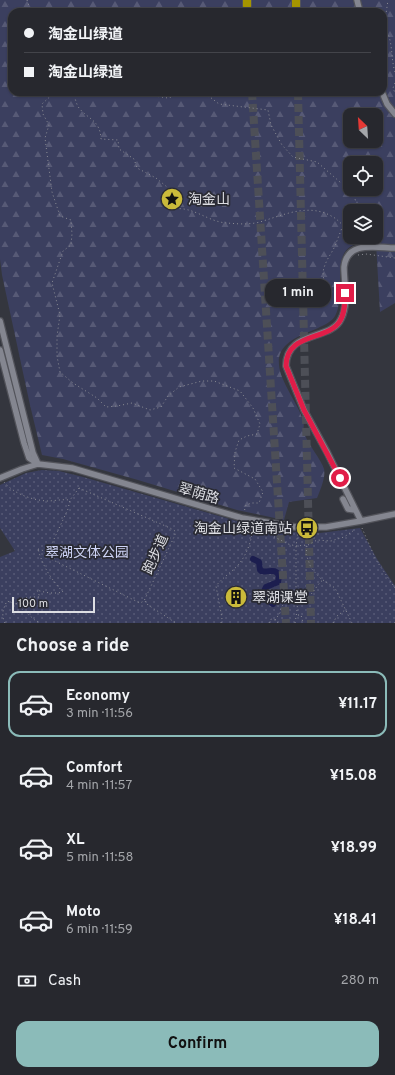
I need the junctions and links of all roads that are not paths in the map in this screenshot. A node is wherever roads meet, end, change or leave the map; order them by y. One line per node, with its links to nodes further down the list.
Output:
1 (384, 96): 2 (street)
2 (395, 114)
3 (395, 248): 9 (street)
4 (0, 321): 6 (street)
5 (0, 350): 6 (street)
6 (38, 464): 7 (street, 翠荫路); 11 (street, 翠荫路)
7 (2, 481)
8 (343, 499): 9 (street)
9 (355, 510): 11 (street)
10 (395, 514): 11 (street, 翠荫路)
11 (361, 524)

